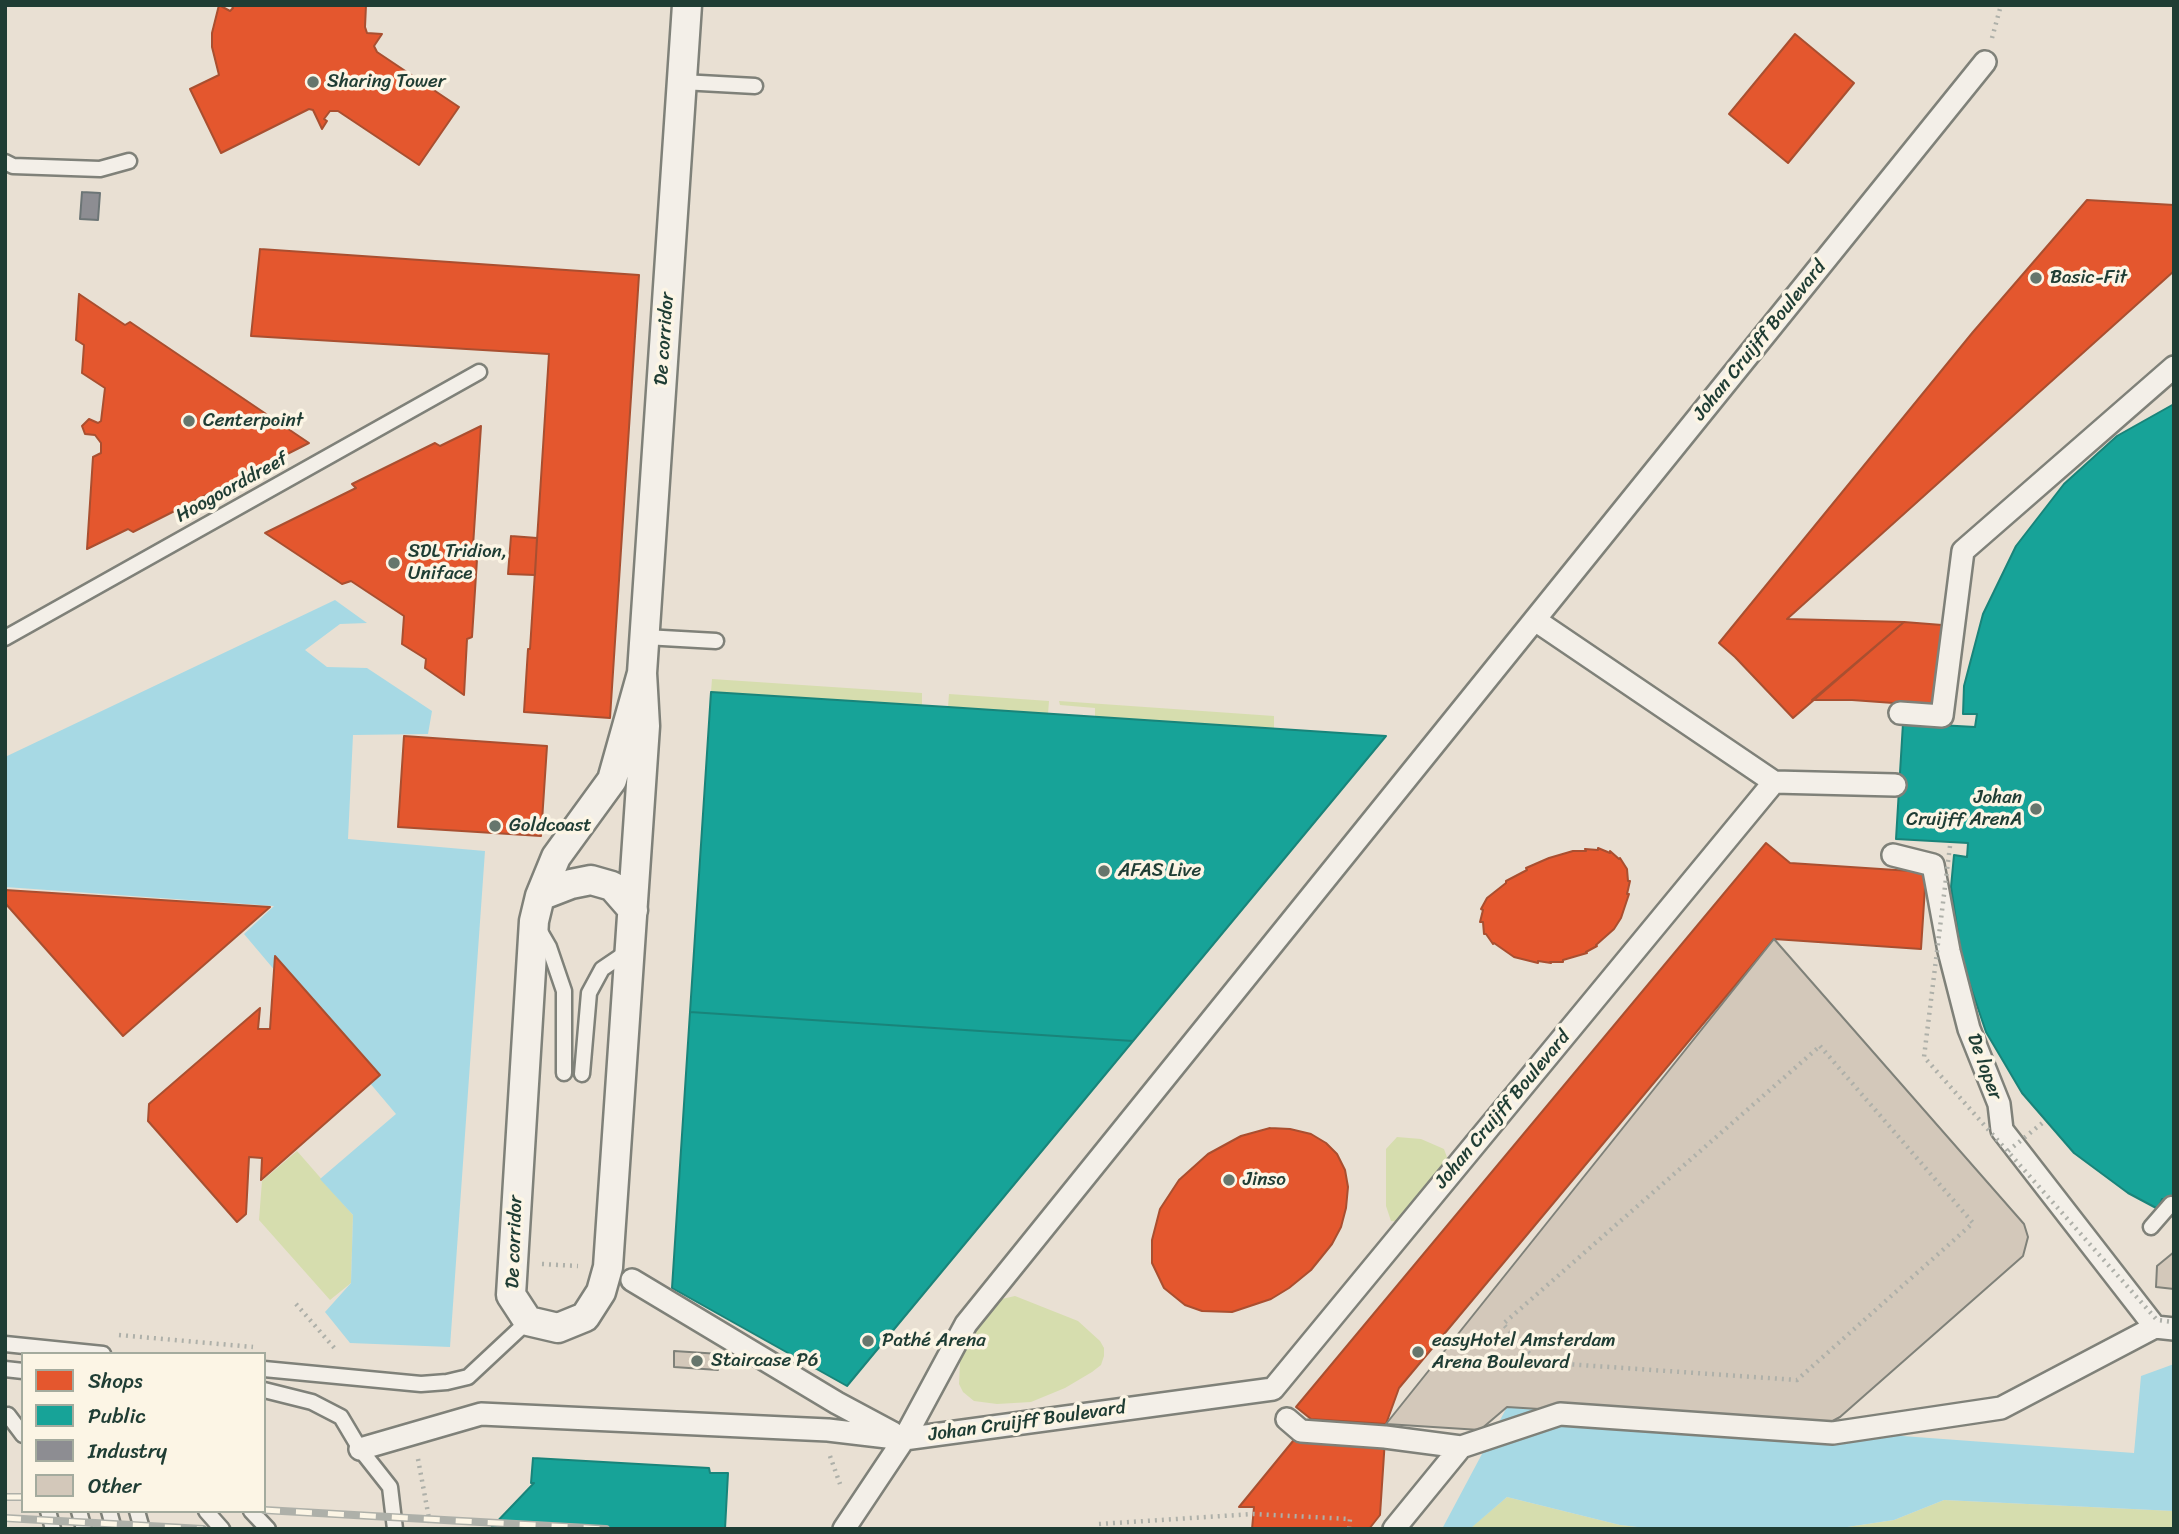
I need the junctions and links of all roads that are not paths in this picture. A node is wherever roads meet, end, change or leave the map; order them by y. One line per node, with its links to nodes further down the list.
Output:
1 (687, 5): 3 (street, De corridor)
2 (1985, 62): 9 (street, Johan Cruijff Boulevard)
3 (682, 82): 4 (lane); 10 (street, De corridor)
4 (755, 86)
5 (129, 161): 6 (lane)
6 (5, 162)
7 (2174, 367): 14 (street)
8 (479, 372): 11 (lane, Hoogoorddreef)
9 (1535, 620): 15 (street); 35 (street, Johan Cruijff Boulevard)
10 (645, 637): 12 (lane); 13 (street, De corridor)
11 (5, 638)
12 (716, 641)
13 (642, 673): 18 (street, De corridor); 19 (street, De corridor)
14 (1900, 713)
15 (1774, 782): 16 (street); 35 (street, Johan Cruijff Boulevard)
16 (1895, 785)
17 (1894, 855): 27 (street, De loper)
18 (537, 909): 19 (street); 21 (lane); 26 (street, De corridor)
19 (633, 910): 20 (street, De corridor)
20 (631, 950): 22 (lane); 25 (street, De corridor)
21 (564, 1073)
22 (582, 1074)
23 (2171, 1204): 24 (lane)
24 (2151, 1227)
25 (620, 1274): 26 (street, De corridor); 35 (street)
26 (528, 1321): 30 (lane)
27 (2167, 1326): 36 (street)
28 (5, 1344): 29 (lane)
29 (83, 1352)
30 (266, 1369)
31 (266, 1390): 37 (lane)
32 (12, 1415): 34 (lane)
33 (1287, 1419): 36 (street)
34 (21, 1431)
35 (904, 1439): 37 (street); 43 (street)
36 (1461, 1447): 44 (street)
37 (360, 1449): 42 (lane)
38 (207, 1513): 40 (lane)
39 (253, 1513): 41 (lane)
40 (222, 1529)
41 (268, 1529)
42 (395, 1529)
43 (845, 1529)
44 (1394, 1529)

